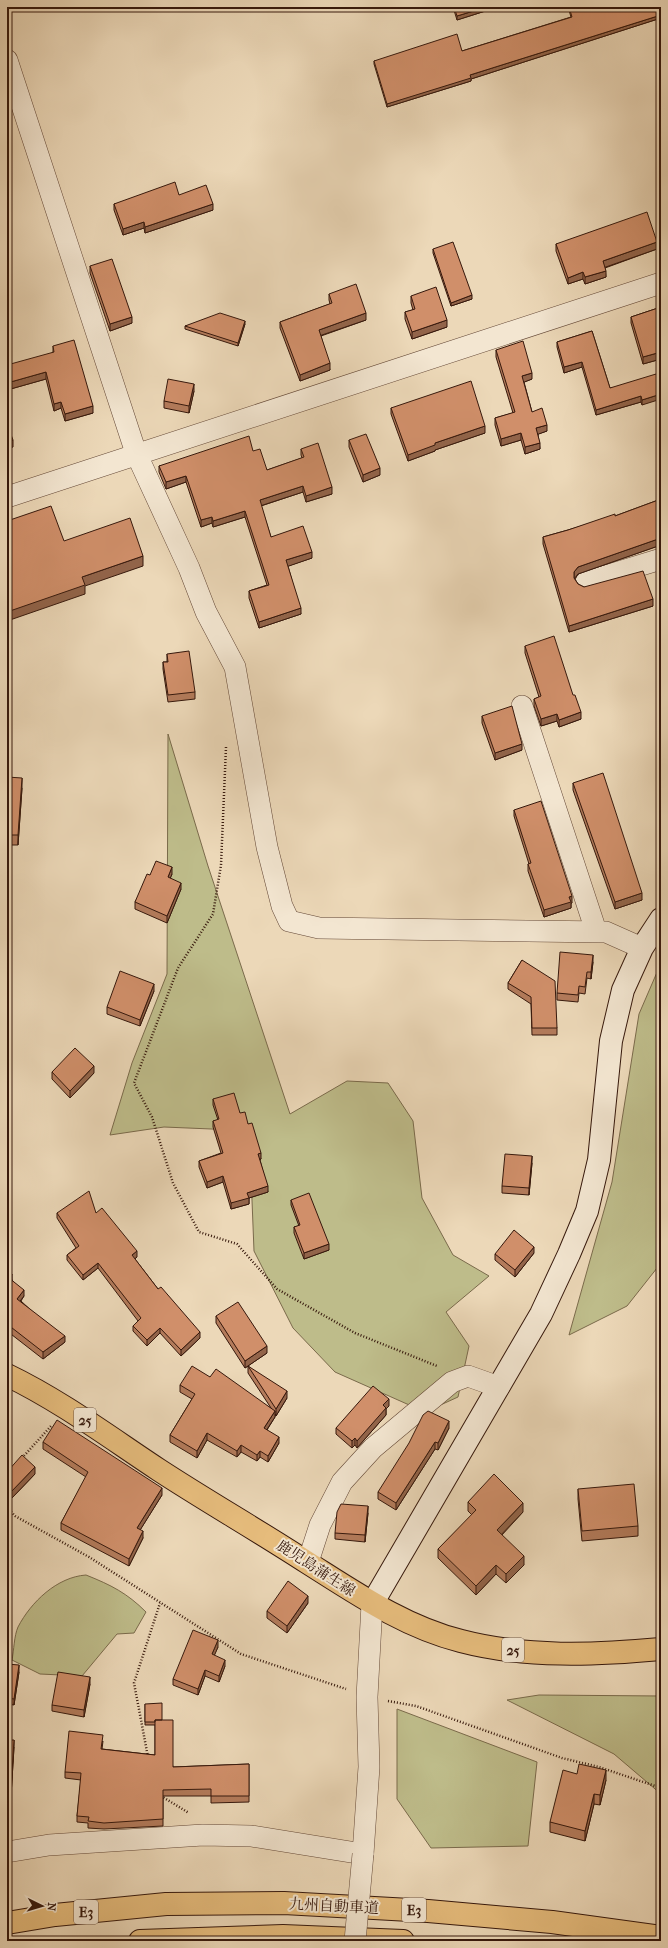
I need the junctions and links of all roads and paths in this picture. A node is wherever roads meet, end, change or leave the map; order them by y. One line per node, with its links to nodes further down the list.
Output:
1 (7, 60): 3 (street)
2 (661, 283): 3 (street)
3 (136, 453): 4 (street); 10 (street)
4 (7, 497)
5 (661, 559): 6 (street)
6 (586, 582)
7 (522, 706): 10 (street)
8 (226, 741): 13 (path)
9 (661, 919): 11 (street)
10 (596, 932): 11 (street)
11 (642, 948): 14 (street)
12 (7, 1376): 15 (main road, 鹿児島蒲生線 / 25)
13 (468, 1376): 14 (street); 18 (street)
14 (499, 1387): 20 (street)
15 (67, 1408): 16 (path); 18 (main road, 鹿児島蒲生線 / 25)
16 (17, 1463)
17 (7, 1507): 19 (path)
18 (308, 1562): 20 (main road, 鹿児島蒲生線 / 25)
19 (160, 1603): 22 (path); 23 (path)
20 (372, 1604): 21 (main road, 鹿児島蒲生線 / 25); 22 (street)
21 (661, 1649)
22 (367, 1696): 24 (path); 28 (street)
23 (149, 1761)
24 (661, 1788)
25 (156, 1792): 26 (path)
26 (203, 1835): 27 (street); 28 (street)
27 (7, 1852)
28 (363, 1854): 32 (street, bridge)
29 (7, 1922): 30 (main road, 九州自動車道 / E3)
30 (661, 1937)
31 (140, 1941): 33 (main road, E3)
32 (355, 1941)
33 (403, 1941)

